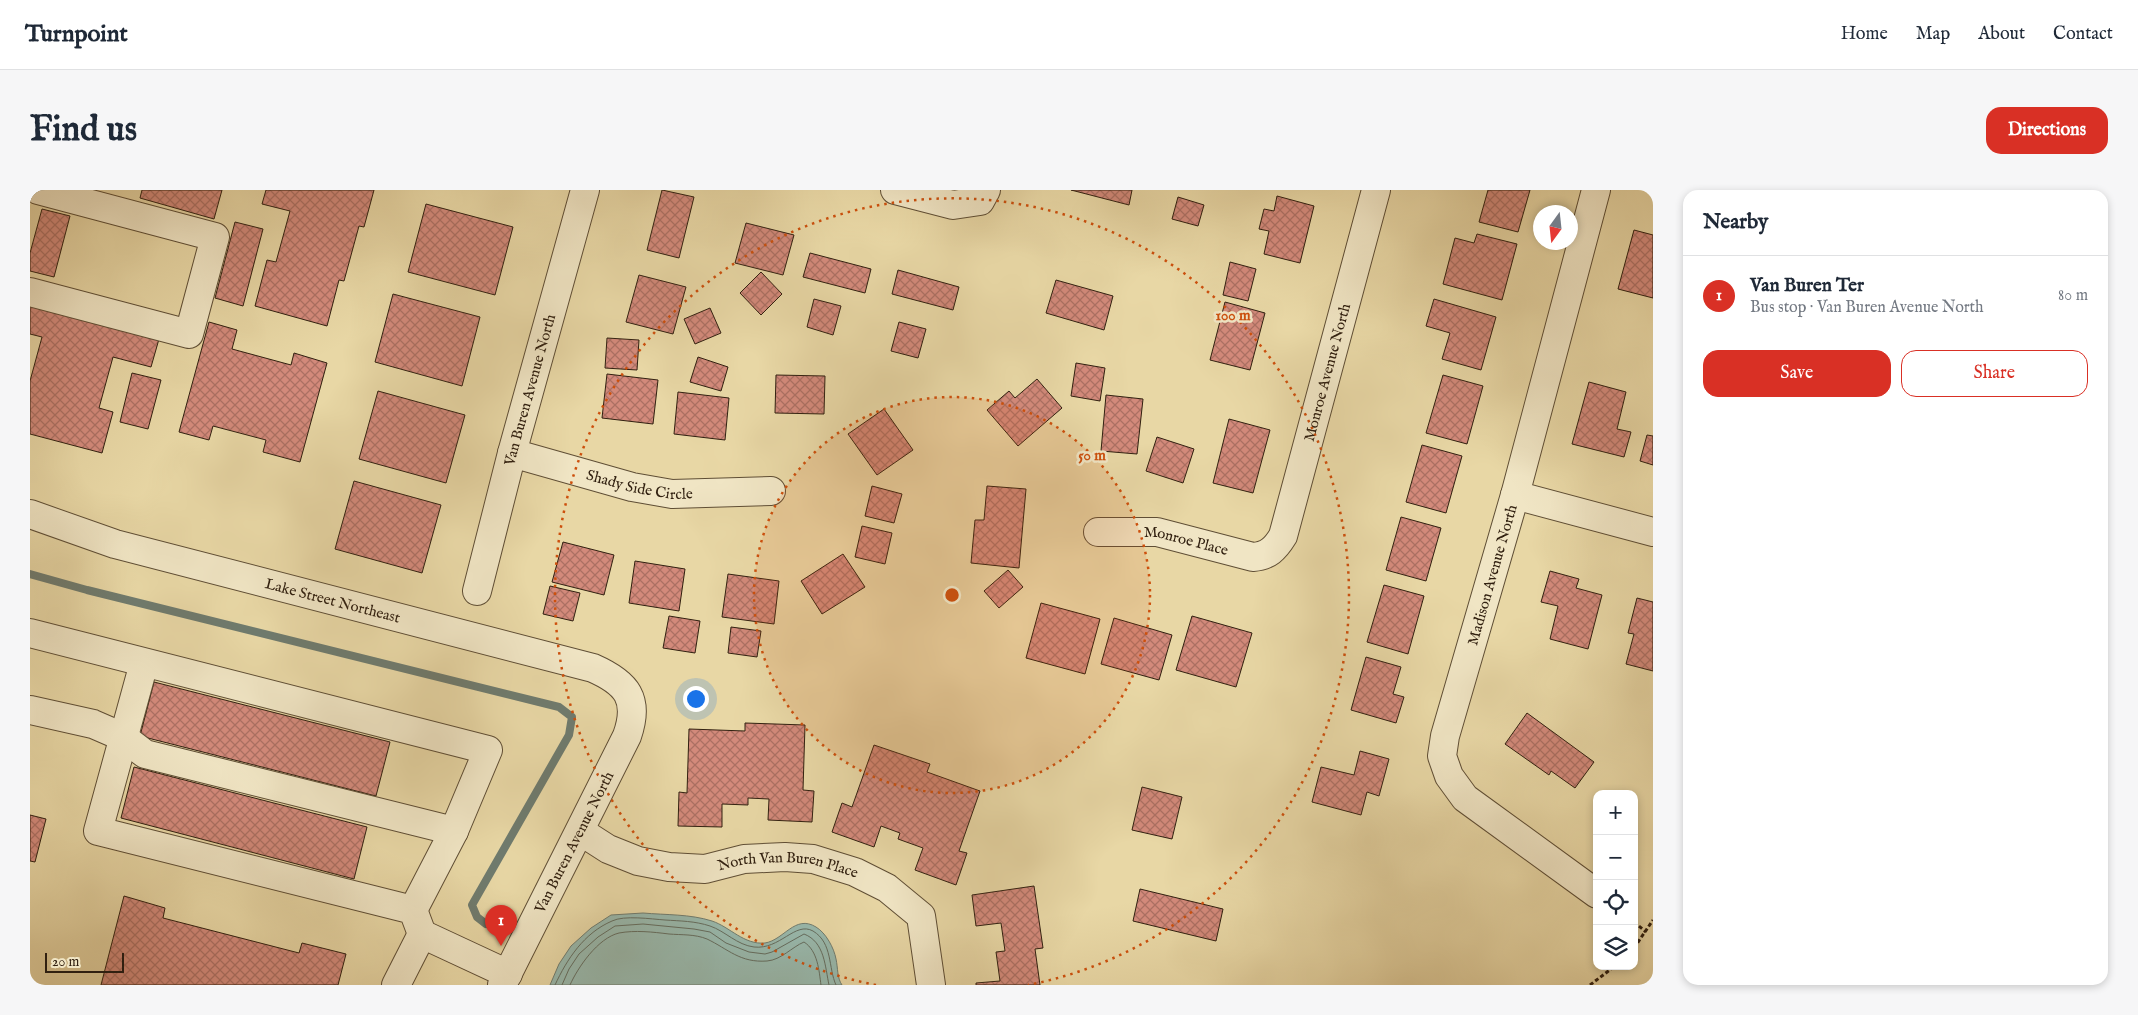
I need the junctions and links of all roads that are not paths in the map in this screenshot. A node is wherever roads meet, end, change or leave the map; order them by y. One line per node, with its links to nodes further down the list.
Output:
1 (34, 190): 10 (street)
2 (38, 190): 8 (street)
3 (585, 190): 12 (street, Van Buren Avenue North)
4 (895, 190): 7 (street)
5 (1376, 190): 18 (street, Monroe Avenue North)
6 (1596, 190): 14 (street, Madison Avenue North)
7 (983, 195)
8 (85, 196): 9 (street)
9 (119, 200): 11 (street)
10 (30, 204)
11 (30, 292)
12 (512, 453): 13 (street, Shady Side Circle); 19 (street, Van Buren Avenue North)
13 (771, 491)
14 (1515, 495): 17 (street); 27 (street, Madison Avenue North)
15 (30, 514): 22 (street, Lake Street Northeast)
16 (1098, 532): 18 (street, Monroe Place)
17 (1653, 532)
18 (1272, 552)
19 (477, 591)
20 (30, 633): 21 (street)
21 (144, 663): 24 (street); 25 (street)
22 (628, 697): 26 (street, Van Buren Avenue North)
23 (30, 710): 24 (street)
24 (123, 737): 25 (street); 28 (street)
25 (454, 831): 28 (street)
26 (580, 831): 29 (street, Van Buren Avenue North); 31 (street, North Van Buren Place)
27 (1593, 891)
28 (417, 922): 29 (street); 30 (street)
29 (505, 979)
30 (396, 985)
31 (931, 985)

